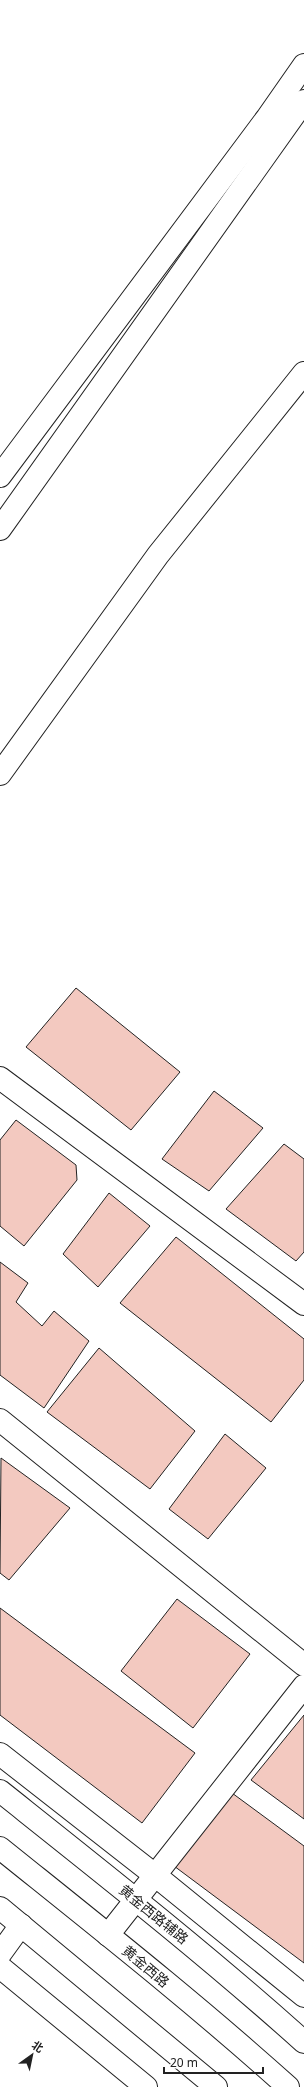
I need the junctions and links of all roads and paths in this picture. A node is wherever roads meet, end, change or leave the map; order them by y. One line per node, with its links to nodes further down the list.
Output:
1 (304, 65): 4 (main road)
2 (304, 101): 5 (main road)
3 (304, 373): 6 (main road)
4 (0, 476)
5 (0, 529)
6 (0, 774)
7 (0, 1078): 8 (main road)
8 (304, 1304)
9 (0, 1420): 10 (main road)
10 (304, 1665)
11 (304, 1686): 15 (main road)
12 (0, 1754): 15 (main road)
13 (0, 1791): 16 (main road, 黄金西路辅路)
14 (0, 1848): 19 (main road, 黄金西路)
15 (156, 1876): 16 (main road); 22 (main road)
16 (136, 1900): 19 (main road); 23 (main road, 黄金西路辅路)
17 (0, 1908): 18 (main road)
18 (21, 1925): 20 (main road); 25 (main road)
19 (108, 1935): 26 (main road, 黄金西路)
20 (0, 1954)
21 (0, 1967): 24 (main road)
22 (304, 1996)
23 (304, 2042)
24 (146, 2087)
25 (216, 2087)
26 (288, 2087)

